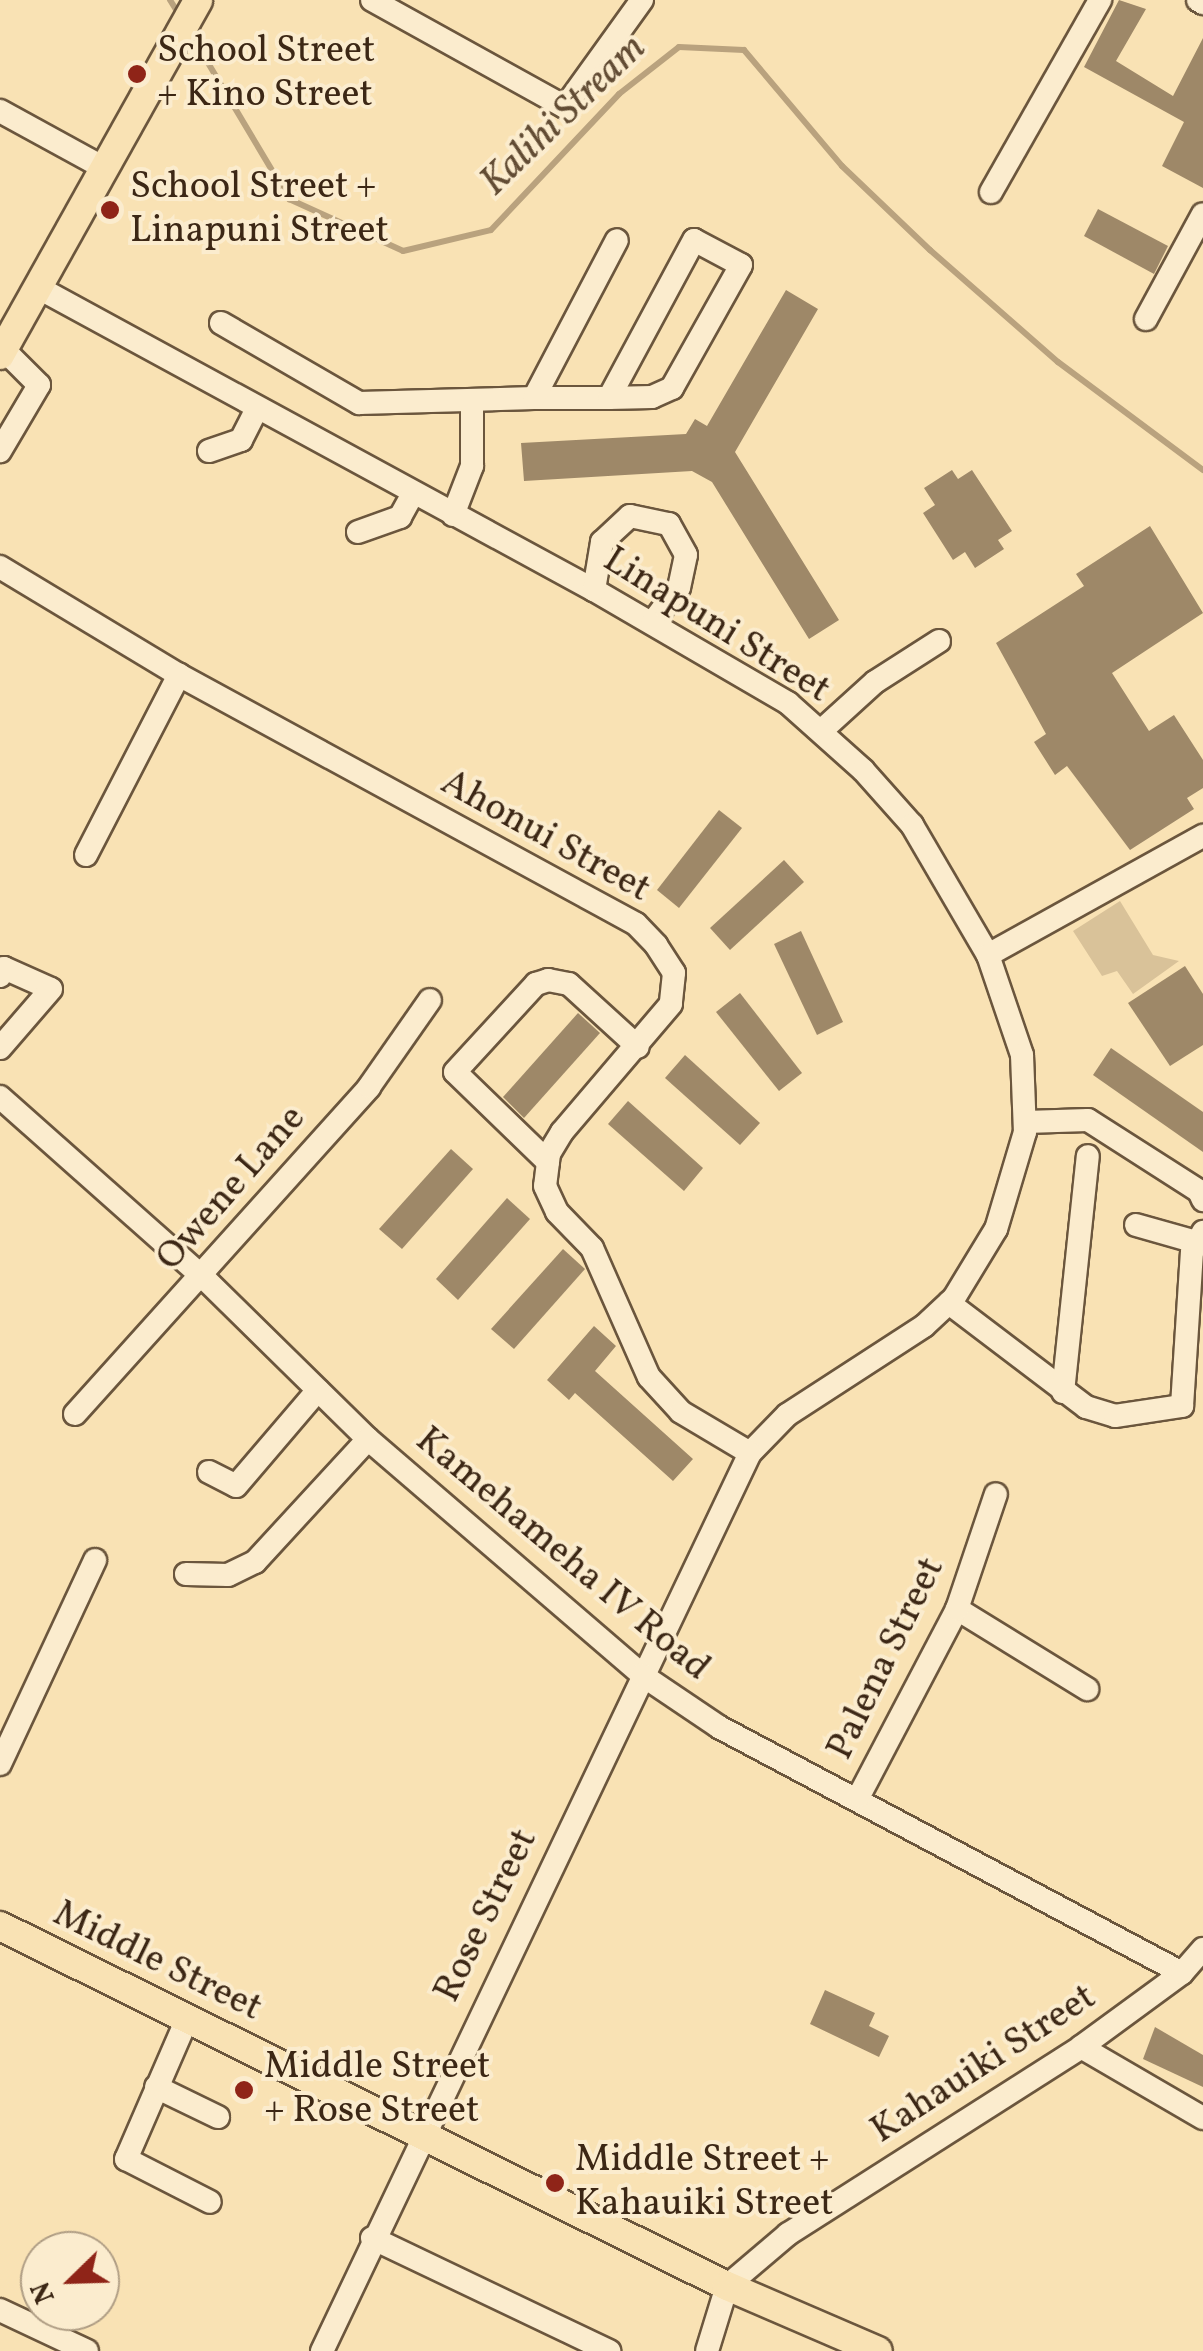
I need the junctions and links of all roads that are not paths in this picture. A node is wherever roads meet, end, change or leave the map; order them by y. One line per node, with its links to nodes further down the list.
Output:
1 (198, 0): 6 (main road)
2 (372, 0): 3 (street)
3 (642, 0)
4 (1100, 0): 7 (street)
5 (0, 111): 6 (street)
6 (106, 169): 10 (main road)
7 (991, 192)
8 (1203, 214): 11 (street)
9 (618, 240): 14 (street)
10 (37, 287): 13 (main road); 17 (street, Linapuni Street)
11 (1146, 320)
12 (221, 324): 16 (street)
13 (2, 349): 18 (street)
14 (534, 398): 15 (street); 16 (street)
15 (610, 398): 15 (street)
16 (472, 402): 21 (street)
17 (257, 409): 19 (street); 20 (street, Linapuni Street)
18 (0, 450)
19 (208, 451)
20 (413, 494): 21 (street, Linapuni Street); 22 (street)
21 (453, 515): 24 (street, Linapuni Street)
22 (358, 532)
23 (0, 568): 27 (street, Ahonui Street)
24 (594, 590): 25 (street, Linapuni Street); 25 (street)
25 (652, 623): 28 (street, Linapuni Street)
26 (939, 642): 28 (street)
27 (179, 674): 30 (street); 35 (street, Ahonui Street)
28 (821, 731): 31 (street, Linapuni Street)
29 (1203, 836): 31 (street)
30 (86, 856)
31 (988, 955): 37 (street, Linapuni Street)
32 (0, 976): 34 (street)
33 (430, 1000): 43 (street, Owene Lane)
34 (0, 1048)
35 (638, 1048): 39 (street, Ahonui Street); 39 (street)
36 (0, 1097): 43 (street, Kamehameha IV Road)
37 (1026, 1122): 40 (street); 44 (street, Linapuni Street)
38 (1088, 1156): 46 (street)
39 (548, 1162): 50 (street)
40 (1203, 1200)
41 (1136, 1225): 42 (street)
42 (1200, 1237): 47 (street)
43 (202, 1278): 45 (street, Kamehameha IV Road); 48 (street, Owene Lane)
44 (949, 1303): 46 (street); 50 (street, Linapuni Street)
45 (318, 1390): 49 (street, Kamehameha IV Road); 51 (street)
46 (1062, 1392): 47 (street)
47 (1193, 1404)
48 (74, 1414)
49 (368, 1439): 54 (street); 56 (street, Kamehameha IV Road)
50 (750, 1453): 56 (street, Linapuni Street)
51 (209, 1472)
52 (996, 1494): 55 (street, Palena Street)
53 (95, 1560): 58 (street)
54 (186, 1574)
55 (958, 1609): 57 (street); 59 (street, Palena Street)
56 (642, 1675): 59 (street, Kamehameha IV Road); 68 (street, Rose Street)
57 (1087, 1689)
58 (0, 1764)
59 (859, 1796): 62 (street, Kamehameha IV Road)
60 (0, 1926): 63 (main road, Middle Street)
61 (1203, 1949): 62 (street)
62 (1182, 1973): 64 (street, Kahauiki Street)
63 (187, 2019): 65 (street); 68 (main road, Middle Street)
64 (1082, 2047): 67 (street); 71 (street, Kahauiki Street)
65 (156, 2087): 66 (street); 69 (street)
66 (218, 2117)
67 (1203, 2118)
68 (423, 2130): 70 (street, Rose Street); 71 (main road, Middle Street)
69 (210, 2202)
70 (372, 2238): 74 (street, Rose Street); 75 (street)
71 (728, 2286): 76 (street); 77 (main road, Middle Street)
72 (42, 2331): 73 (street)
73 (87, 2351)
74 (322, 2351)
75 (610, 2351)
76 (707, 2351)
77 (878, 2351)

